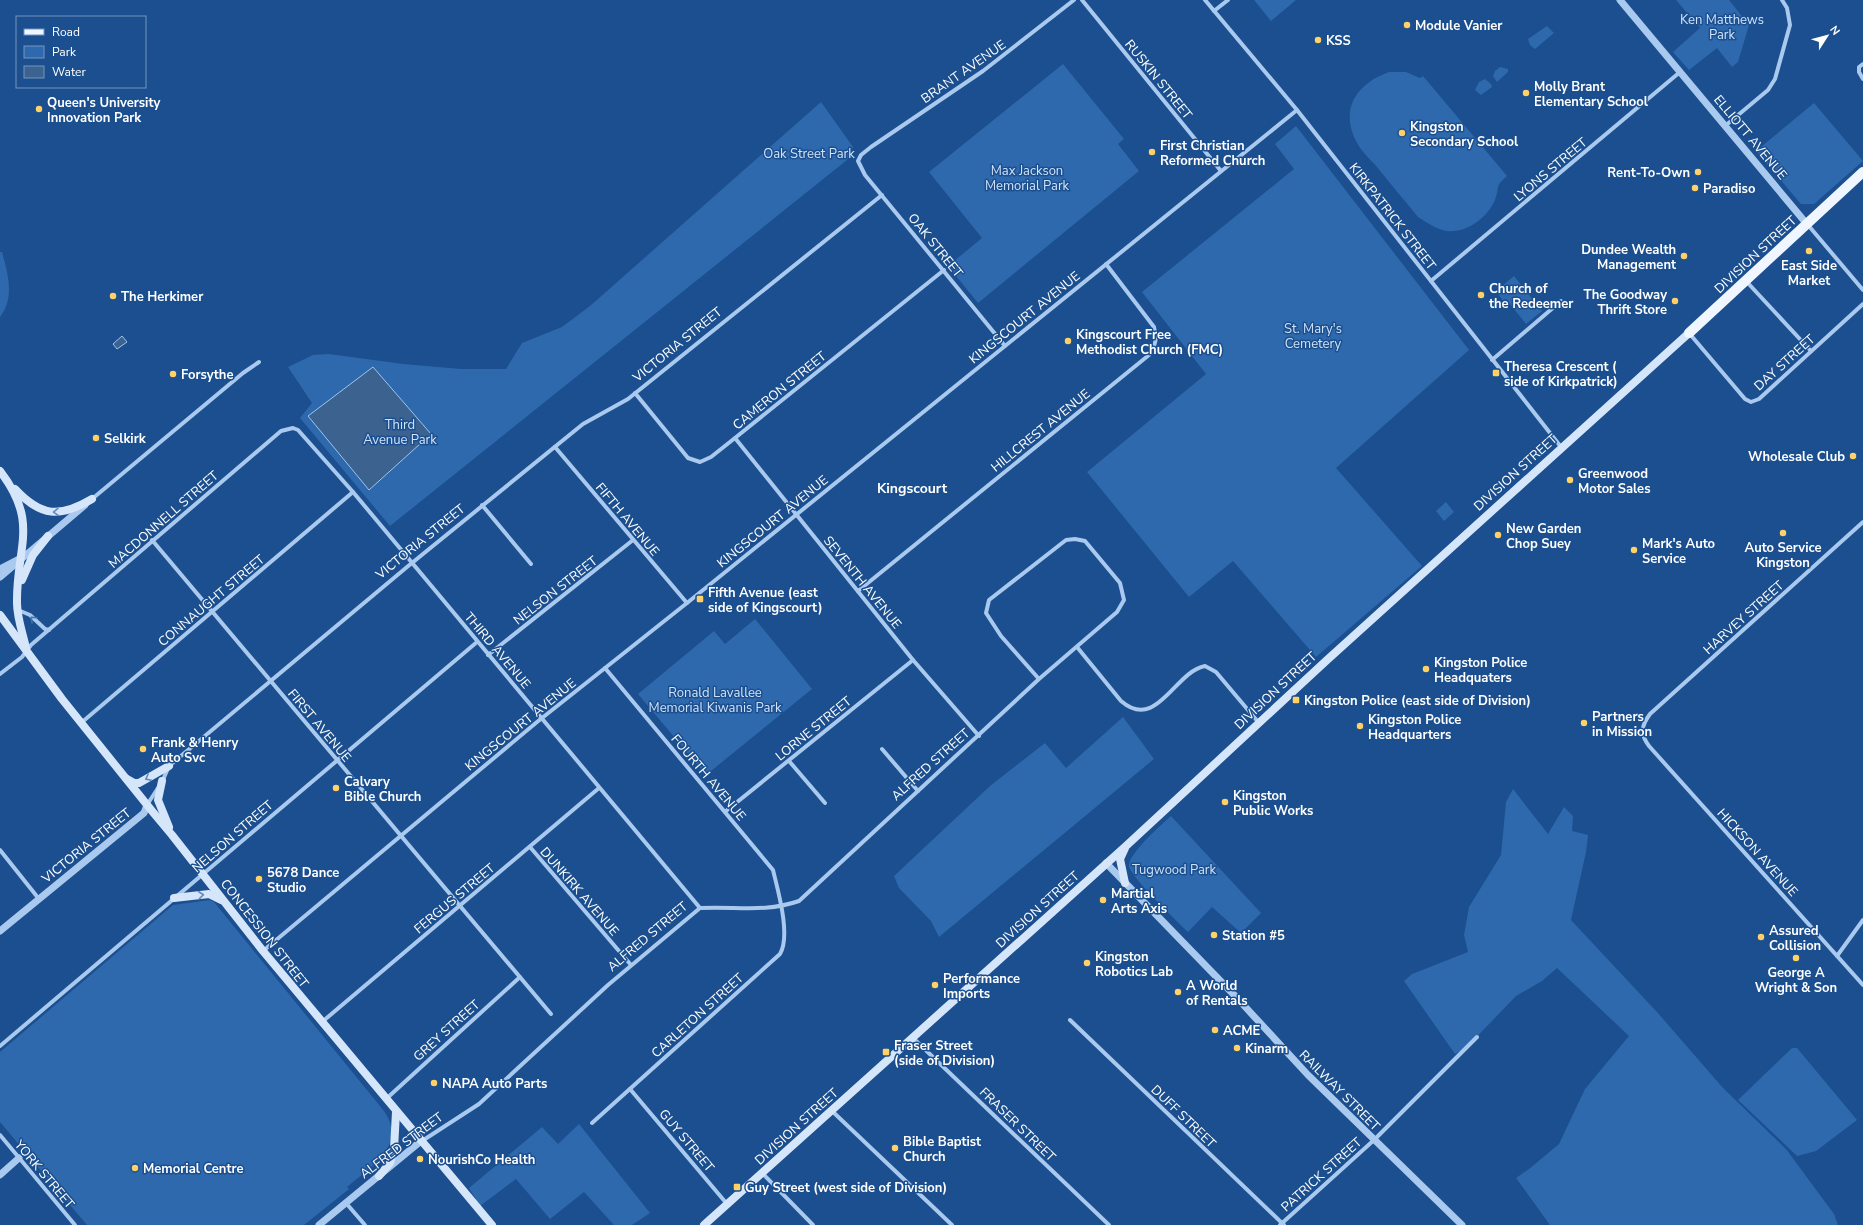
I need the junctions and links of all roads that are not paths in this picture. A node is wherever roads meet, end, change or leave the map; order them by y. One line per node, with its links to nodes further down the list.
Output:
1 (1074, 0): 13 (street, BRANT AVENUE)
2 (1082, 0): 14 (street, RUSKIN STREET)
3 (1205, 0): 7 (street, KIRKPATRICK STREET)
4 (1228, 0): 7 (street)
5 (1620, 0): 9 (street, ELLIOTT AVENUE)
6 (1782, 0): 12 (street)
7 (1214, 11): 11 (street, KIRKPATRICK STREET)
8 (1863, 64): 10 (street)
9 (1680, 72): 12 (street, ELLIOTT AVENUE); 20 (street, LYONS STREET)
10 (1863, 79)
11 (1297, 110): 14 (street, KINGSCOURT AVENUE); 20 (street, KIRKPATRICK STREET)
12 (1726, 126): 17 (street, ELLIOTT AVENUE)
13 (861, 155): 16 (street, OAK STREET)
14 (1221, 171): 18 (street, KINGSCOURT AVENUE)
15 (1863, 172): 17 (main road, DIVISION STREET)
16 (882, 195): 19 (street, OAK STREET); 30 (street, VICTORIA STREET)
17 (1806, 223): 21 (main road, DIVISION STREET); 22 (street, ELLIOTT AVENUE)
18 (1106, 264): 26 (street, KINGSCOURT AVENUE); 50 (street, HILLCREST AVENUE)
19 (944, 270): 26 (street, OAK STREET); 32 (street, CAMERON STREET)
20 (1431, 281): 28 (street, KIRKPATRICK STREET)
21 (1746, 281): 25 (main road, DIVISION STREET); 27 (street)
22 (1863, 290)
23 (1561, 301): 28 (street)
24 (1863, 304): 27 (street, DAY STREET)
25 (1689, 333): 27 (street, DAY STREET); 34 (main road, DIVISION STREET)
26 (1005, 346): 40 (street, KINGSCOURT AVENUE)
27 (1811, 351)
28 (1492, 360): 34 (street, KIRKPATRICK STREET)
29 (259, 362): 38 (street)
30 (635, 393): 32 (street, CAMERON STREET); 33 (street, VICTORIA STREET)
31 (293, 428): 37 (street, THIRD AVENUE); 43 (street, MACDONNELL STREET)
32 (735, 438): 40 (street, SEVENTH AVENUE)
33 (555, 447): 39 (street, VICTORIA STREET); 44 (street, FIFTH AVENUE)
34 (1561, 447): 68 (main road, DIVISION STREET)
35 (0, 471): 36 (main road, CONCESSION STREET)
36 (8, 481): 38 (main road, one-way to 36); 45 (main road, CONCESSION STREET)
37 (353, 492): 46 (street, THIRD AVENUE); 54 (street, CONNAUGHT STREET)
38 (92, 499): 42 (street)
39 (482, 505): 46 (street, VICTORIA STREET); 47 (street)
40 (796, 514): 50 (street, SEVENTH AVENUE); 52 (street, KINGSCOURT AVENUE)
41 (1863, 522): 69 (street, HARVEY STREET)
42 (48, 536): 45 (street); 51 (main road)
43 (152, 540): 54 (street, FIRST AVENUE); 56 (street, MACDONNELL STREET)
44 (633, 540): 52 (street, FIFTH AVENUE); 60 (street, NELSON STREET)
45 (21, 558): 48 (street); 49 (street); 51 (main road, CONCESSION STREET)
46 (412, 563): 57 (street, THIRD AVENUE); 65 (street, VICTORIA STREET)
47 (532, 564)
48 (0, 569)
49 (0, 578)
50 (858, 591): 61 (street, SEVENTH AVENUE)
51 (17, 592): 53 (main road, CONCESSION STREET)
52 (687, 603): 62 (street, KINGSCOURT AVENUE)
53 (17, 609): 56 (street, one-way to 53); 59 (main road, CONCESSION STREET)
54 (212, 613): 65 (street, FIRST AVENUE); 67 (street, CONNAUGHT STREET)
55 (0, 615): 59 (main road, CONCESSION STREET)
56 (49, 630): 59 (street, MACDONNELL STREET)
57 (477, 642): 60 (street, THIRD AVENUE); 72 (street, NELSON STREET)
58 (1077, 647): 64 (street, ALFRED STREET); 64 (street, ALFRED STREET); 68 (street)
59 (26, 651): 63 (street, MACDONNELL STREET); 67 (main road, CONCESSION STREET)
60 (488, 655): 66 (street, THIRD AVENUE)
61 (913, 660): 70 (street, SEVENTH AVENUE); 73 (street, LORNE STREET)
62 (605, 668): 66 (street, KINGSCOURT AVENUE); 81 (street, FOURTH AVENUE)
63 (0, 674)
64 (1039, 679): 70 (street, ALFRED STREET)
65 (271, 681): 72 (street, FIRST AVENUE); 74 (street, VICTORIA STREET)
66 (541, 718): 77 (street, THIRD AVENUE); 83 (street, KINGSCOURT AVENUE)
67 (81, 723): 75 (main road, CONCESSION STREET)
68 (1259, 723): 84 (main road, DIVISION STREET)
69 (1641, 730): 99 (street, HICKSON AVENUE)
70 (979, 736): 78 (street, ALFRED STREET)
71 (882, 748): 78 (street)
72 (337, 760): 83 (street, FIRST AVENUE); 88 (street, NELSON STREET)
73 (789, 761): 79 (street); 81 (street, LORNE STREET)
74 (169, 766): 75 (main road, one-way to 75); 76 (street, VICTORIA STREET)
75 (125, 778): 80 (main road, CONCESSION STREET)
76 (162, 782): 80 (street, VICTORIA STREET); 82 (main road)
77 (599, 788): 85 (street, FERGUS STREET); 95 (street, THIRD AVENUE)
78 (918, 791): 94 (street, ALFRED STREET)
79 (825, 803)
80 (147, 805): 82 (main road, CONCESSION STREET); 91 (street, VICTORIA STREET)
81 (726, 811): 94 (street, FOURTH AVENUE)
82 (172, 835): 88 (main road, CONCESSION STREET)
83 (401, 836): 93 (street, FIRST AVENUE); 98 (street, KINGSCOURT AVENUE)
84 (1126, 846): 87 (main road, DIVISION STREET); 89 (main road)
85 (530, 848): 93 (street, FERGUS STREET); 100 (street, DUNKIRK AVENUE)
86 (0, 850): 91 (street)
87 (1106, 863): 89 (street, RAILWAY STREET); 107 (main road, DIVISION STREET)
88 (204, 874): 90 (street, NELSON STREET); 92 (main road, CONCESSION STREET)
89 (1125, 883): 115 (street, RAILWAY STREET)
90 (174, 898): 92 (main road, one-way to 92); 108 (street, NELSON STREET)
91 (39, 899): 97 (street, VICTORIA STREET)
92 (225, 902): 98 (main road, CONCESSION STREET)
93 (460, 906): 101 (street, FIRST AVENUE); 105 (street, FERGUS STREET)
94 (781, 907): 95 (street, ALFRED STREET); 109 (street, CARLETON STREET)
95 (700, 908): 100 (street, ALFRED STREET)
96 (1863, 920): 99 (street)
97 (0, 931)
98 (263, 951): 105 (main road, CONCESSION STREET)
99 (1837, 956): 102 (street, HICKSON AVENUE)
100 (631, 965): 116 (street, ALFRED STREET)
101 (520, 977): 103 (street, FIRST AVENUE); 110 (street, GREY STREET)
102 (1863, 985)
103 (551, 1014)
104 (1070, 1020): 123 (street, DUFF STREET)
105 (322, 1023): 110 (main road, CONCESSION STREET)
106 (1477, 1037): 115 (street, PATRICK STREET)
107 (914, 1038): 111 (main road, DIVISION STREET); 131 (street, FRASER STREET)
108 (0, 1046)
109 (630, 1089): 113 (street, CARLETON STREET); 122 (street, GUY STREET)
110 (385, 1099): 112 (main road, CONCESSION STREET)
111 (832, 1111): 118 (main road, DIVISION STREET); 130 (street)
112 (396, 1112): 116 (main road, CONCESSION STREET); 120 (main road)
113 (592, 1123)
114 (0, 1135): 117 (street, YORK STREET)
115 (1374, 1140): 123 (street, PATRICK STREET); 132 (street, RAILWAY STREET)
116 (421, 1141): 120 (street, ALFRED STREET); 127 (main road, CONCESSION STREET)
117 (19, 1158): 119 (street); 124 (street, YORK STREET)
118 (762, 1173): 122 (main road, DIVISION STREET); 129 (street)
119 (0, 1174)
120 (379, 1176): 121 (street, ALFRED STREET)
121 (346, 1203): 125 (street, ALFRED STREET); 126 (street)
122 (727, 1204): 128 (main road, DIVISION STREET)
123 (1282, 1224)
124 (75, 1225)
125 (319, 1225)
126 (365, 1225)
127 (492, 1225)
128 (704, 1225)
129 (813, 1225)
130 (952, 1225)
131 (1109, 1225)
132 (1462, 1225)

